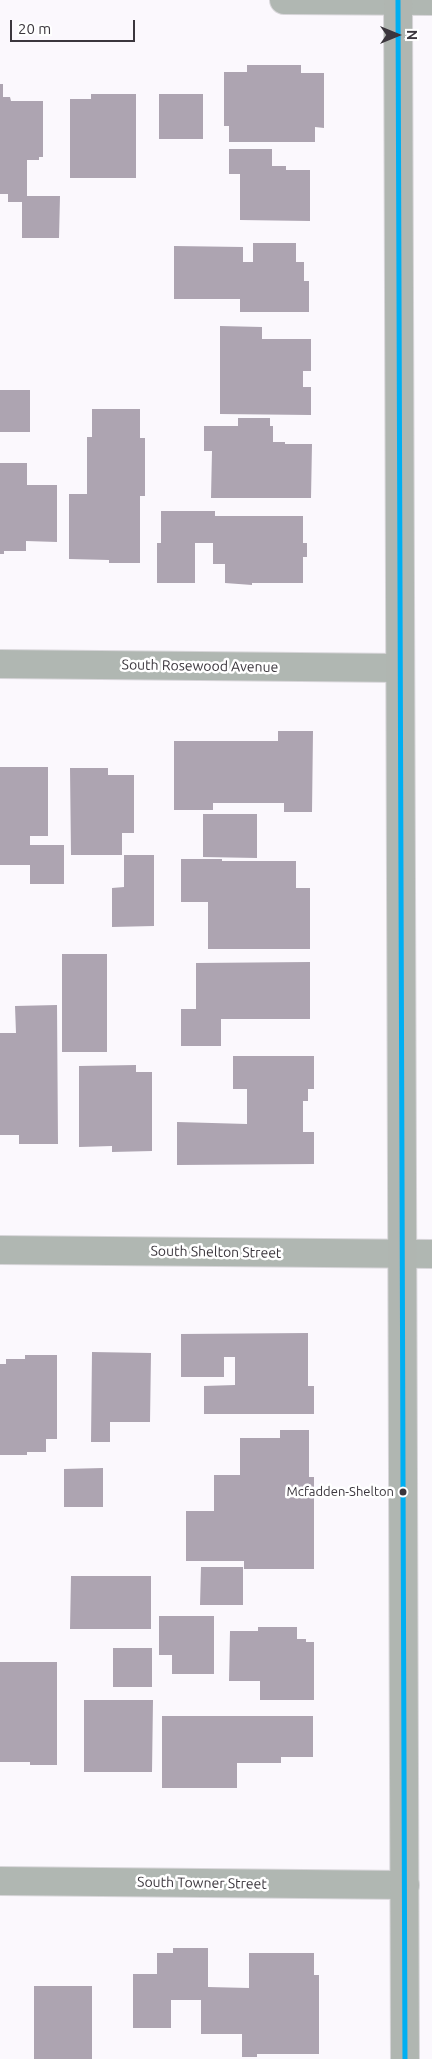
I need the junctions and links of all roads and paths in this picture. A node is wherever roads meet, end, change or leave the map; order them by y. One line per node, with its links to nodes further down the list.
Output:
1 (284, 0): 2 (street)
2 (398, 0): 3 (street); 5 (street)
3 (432, 1)
4 (0, 664): 5 (street, South Rosewood Avenue)
5 (400, 668): 7 (street)
6 (0, 1250): 7 (street, South Shelton Street)
7 (402, 1254): 8 (street, South Shelton Street); 10 (street)
8 (432, 1254)
9 (0, 1881): 10 (street, South Towner Street)
10 (405, 1884): 11 (street)
11 (405, 2059)

